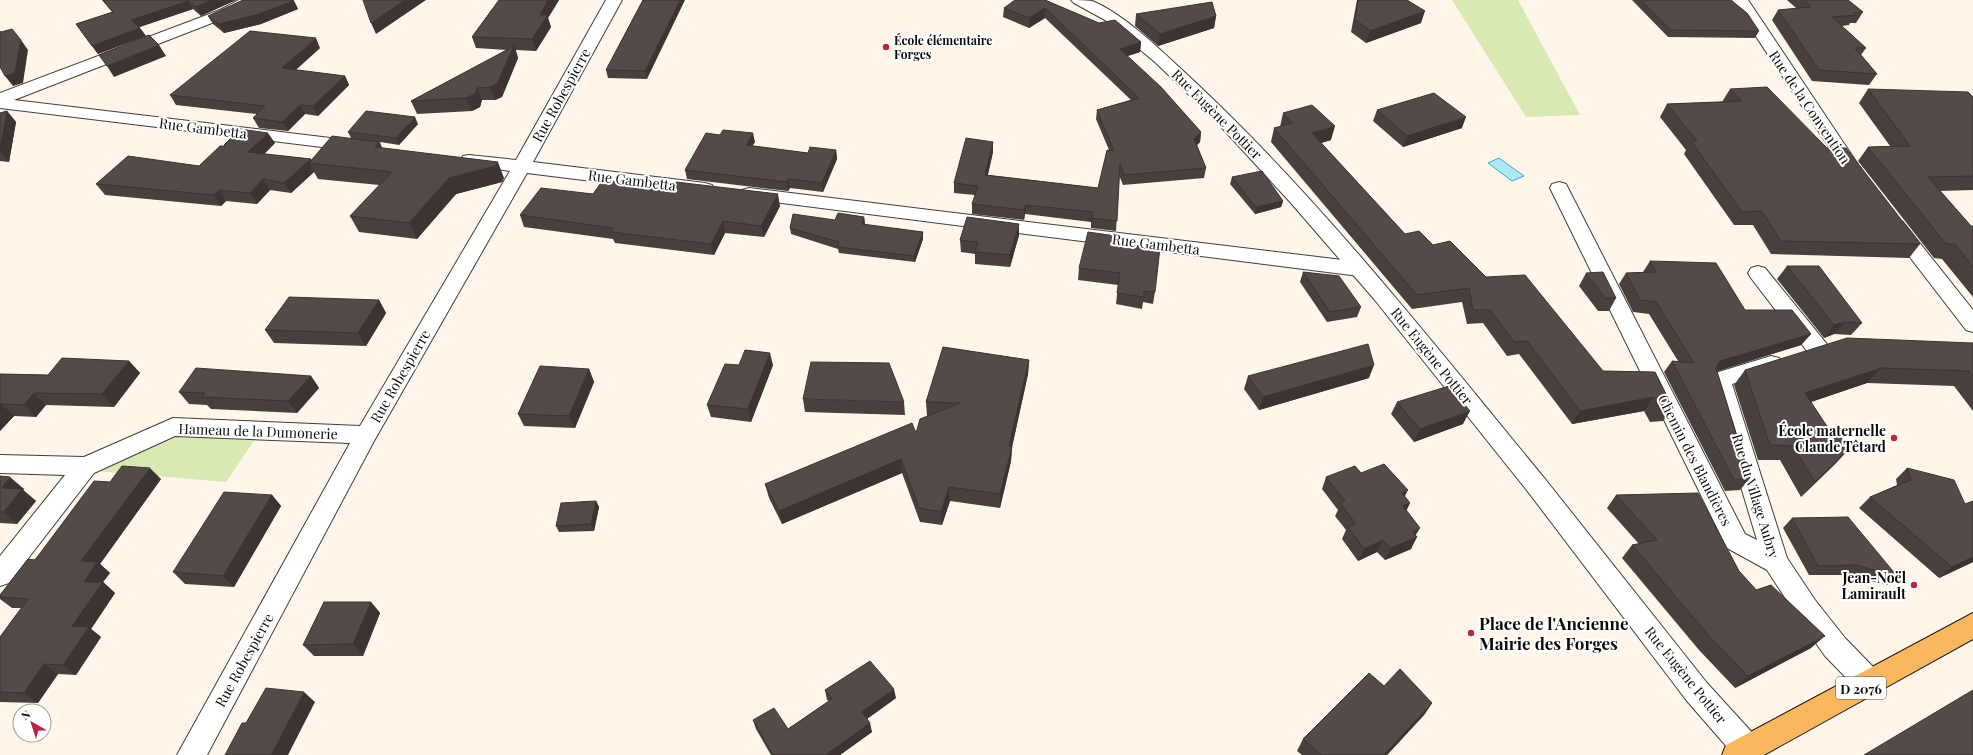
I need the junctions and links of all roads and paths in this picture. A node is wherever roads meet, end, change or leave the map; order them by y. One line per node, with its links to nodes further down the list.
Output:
1 (251, 0): 5 (street)
2 (614, 0): 9 (street, Rue Robespierre)
3 (1079, 0): 13 (street, Rue Eugène Pottier)
4 (1740, 0): 10 (street, Rue de la Convention)
5 (0, 99)
6 (0, 103): 7 (street, Rue Gambetta)
7 (376, 149)
8 (454, 158): 9 (street, Rue Gambetta)
9 (521, 166): 13 (street, Rue Gambetta); 18 (street, Rue Robespierre)
10 (1866, 187)
11 (1559, 188): 21 (street, Chemin des Blandières)
12 (1885, 212): 15 (street)
13 (1359, 269): 25 (street, Rue Eugène Pottier)
14 (1758, 273): 17 (street)
15 (1973, 324)
16 (1842, 345): 17 (street, Rue du Village Aubry)
17 (1818, 350): 21 (street, Rue du Village Aubry)
18 (366, 435): 20 (street, Hameau de la Dumonerie); 26 (street, Rue Robespierre)
19 (0, 464): 20 (street, Hameau de la Dumonerie)
20 (86, 466): 22 (street, Hameau de la Dumonerie)
21 (1776, 562): 24 (street, Rue du Village Aubry)
22 (0, 575)
23 (1973, 625): 24 (main road, D 2076)
24 (1870, 683): 25 (main road, D 2076)
25 (1742, 752)
26 (191, 755)

